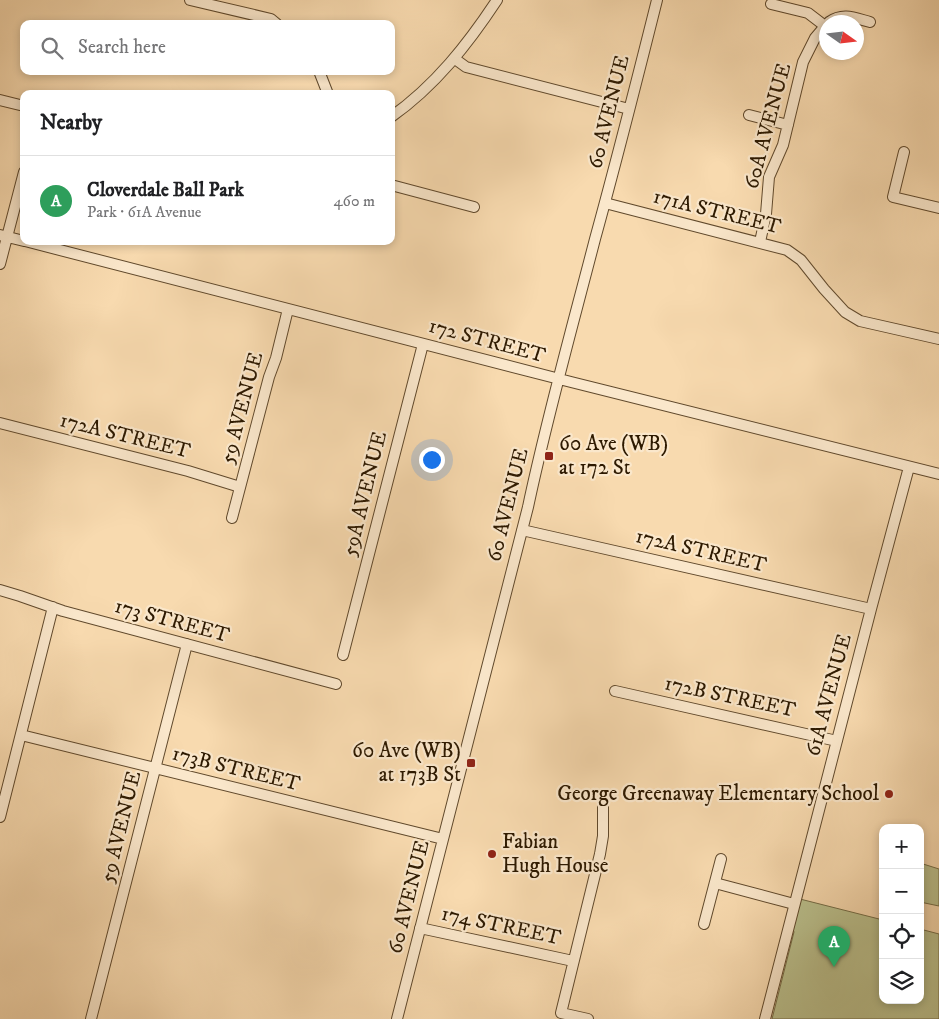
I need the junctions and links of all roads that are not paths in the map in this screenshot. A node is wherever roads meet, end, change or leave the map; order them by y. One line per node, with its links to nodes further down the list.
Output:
1 (190, 0): 6 (street)
2 (497, 0): 10 (street)
3 (657, 0): 15 (street, 60 AVENUE)
4 (771, 4): 5 (street)
5 (819, 19)
6 (272, 20)
7 (864, 20): 8 (street)
8 (870, 22)
9 (819, 33): 18 (street, 60A AVENUE)
10 (455, 59): 15 (street); 16 (street)
11 (321, 75): 12 (street)
12 (326, 90)
13 (0, 100): 14 (street)
14 (20, 105)
15 (629, 109): 22 (street, 60 AVENUE)
16 (395, 114)
17 (749, 115): 18 (street)
18 (788, 125): 27 (street, 60A AVENUE)
19 (904, 152): 24 (street)
20 (20, 185): 25 (street)
21 (395, 186): 23 (street)
22 (605, 203): 27 (street, 171A STREET); 33 (street, 60 AVENUE)
23 (474, 207)
24 (939, 208)
25 (4, 235): 26 (street, 172 STREET); 29 (street)
26 (20, 240)
27 (760, 242): 31 (street, 171A STREET)
28 (40, 245): 30 (street, 172 STREET)
29 (0, 264)
30 (288, 309): 32 (street, 172 STREET); 37 (street, 59 AVENUE)
31 (939, 340)
32 (423, 344): 33 (street, 172 STREET); 44 (street, 59A AVENUE)
33 (558, 379): 35 (street, 172 STREET); 39 (street, 60 AVENUE)
34 (0, 423): 37 (street, 172A STREET)
35 (909, 467): 36 (street, 172 STREET); 42 (street, 61A AVENUE)
36 (939, 474)
37 (240, 487): 38 (street, 59 AVENUE)
38 (232, 518)
39 (522, 530): 42 (street, 172A STREET); 52 (street, 60 AVENUE)
40 (0, 590): 41 (street, 173 STREET)
41 (53, 607): 43 (street, 173 STREET); 47 (street)
42 (871, 609): 48 (street, 61A AVENUE)
43 (187, 644): 45 (street, 173 STREET); 49 (street, 59 AVENUE)
44 (343, 655)
45 (336, 684)
46 (615, 691): 48 (street, 172B STREET)
47 (20, 735): 49 (street, 173B STREET); 51 (street)
48 (837, 741): 55 (street, 61A AVENUE)
49 (155, 768): 52 (street, 173B STREET); 59 (street, 59 AVENUE)
50 (603, 806): 58 (street)
51 (0, 817)
52 (443, 839): 57 (street, 60 AVENUE)
53 (721, 859): 54 (street)
54 (716, 883): 55 (street); 56 (street)
55 (794, 904): 62 (street, 61A AVENUE)
56 (704, 924)
57 (420, 928): 58 (street, 174 STREET); 60 (street, 60 AVENUE)
58 (574, 961): 61 (street)
59 (91, 1019)
60 (397, 1019)
61 (588, 1019)
62 (765, 1019)

